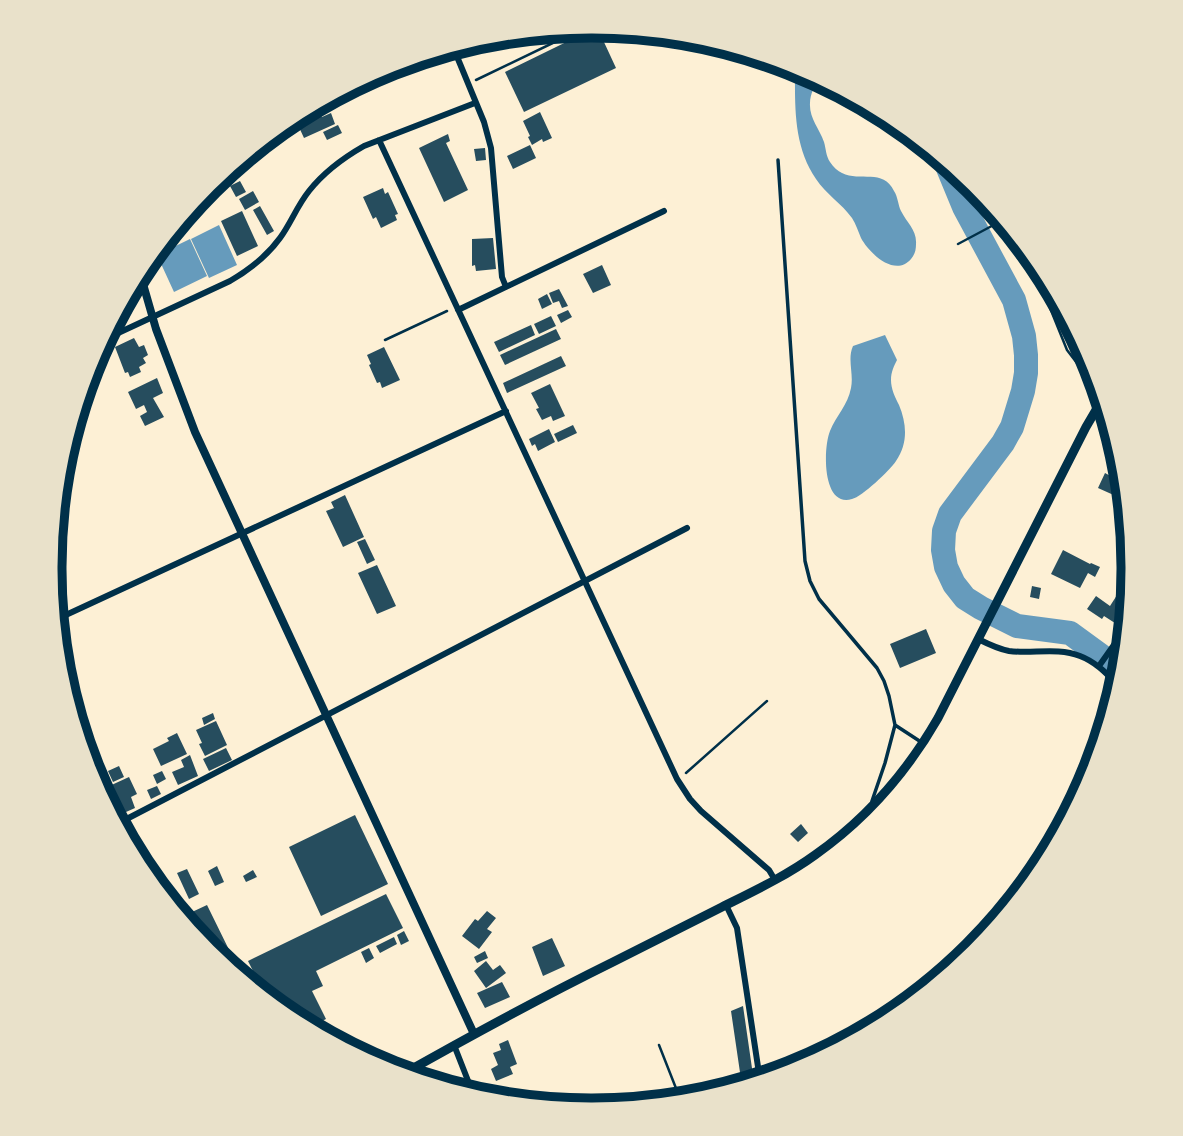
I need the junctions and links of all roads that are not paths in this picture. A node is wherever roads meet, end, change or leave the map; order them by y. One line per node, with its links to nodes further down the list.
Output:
1 (458, 56): 2 (street)
2 (475, 103): 3 (street); 7 (street)
3 (379, 140): 8 (street); 9 (street)
4 (778, 160): 22 (lane)
5 (664, 211): 7 (street)
6 (144, 286): 9 (street)
7 (506, 287): 8 (street)
8 (458, 308): 12 (street)
9 (153, 317): 10 (street); 14 (street)
10 (117, 333)
11 (1096, 409): 17 (main road)
12 (506, 411): 14 (street); 15 (street)
13 (687, 528): 15 (street)
14 (242, 534): 16 (street); 21 (street)
15 (584, 581): 21 (street); 26 (street)
16 (64, 616)
17 (978, 639): 19 (street); 23 (main road)
18 (1115, 643): 19 (street)
19 (1099, 666): 20 (street)
20 (1110, 677)
21 (326, 716): 25 (street); 28 (street)
22 (895, 725): 23 (lane); 24 (lane)
23 (923, 743): 24 (main road)
24 (869, 810): 26 (main road)
25 (126, 819)
26 (775, 880): 27 (main road)
27 (726, 905): 28 (main road); 31 (street)
28 (474, 1034): 29 (main road)
29 (454, 1045): 30 (main road); 32 (street)
30 (415, 1067)
31 (758, 1070)
32 (469, 1082)

